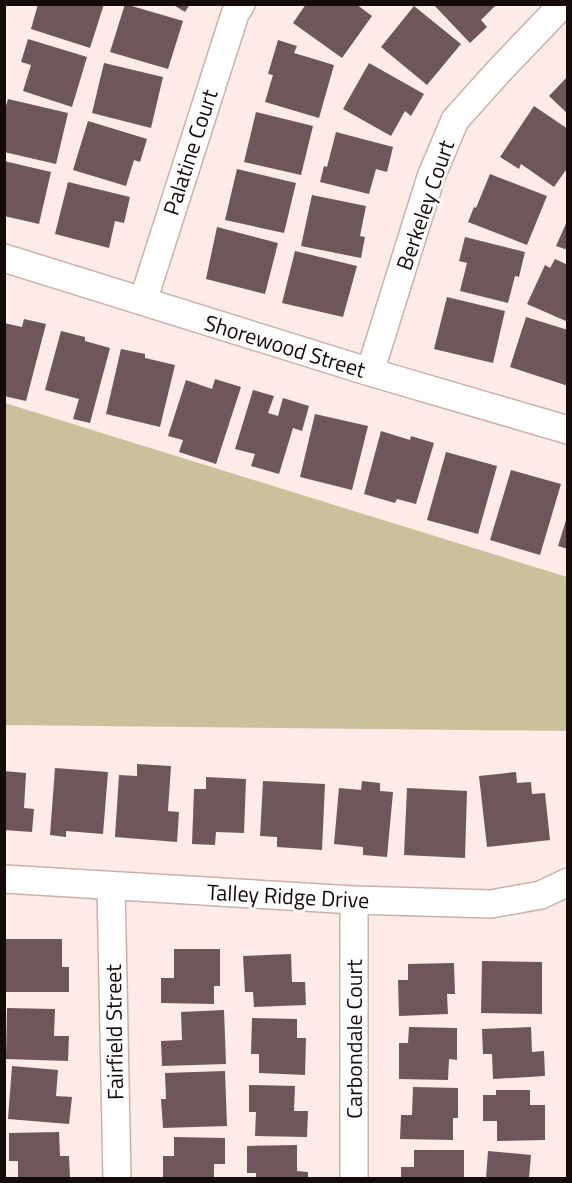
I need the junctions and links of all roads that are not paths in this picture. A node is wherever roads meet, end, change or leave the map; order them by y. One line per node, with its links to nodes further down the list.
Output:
1 (241, 4): 4 (street, Palatine Court)
2 (563, 4): 5 (street, Berkeley Court)
3 (4, 258): 4 (street, Shorewood Street)
4 (143, 301): 5 (street, Shorewood Street)
5 (370, 372): 6 (street, Shorewood Street)
6 (567, 430)
7 (4, 879): 9 (street, Talley Ridge Drive)
8 (567, 882): 10 (street, Talley Ridge Drive)
9 (111, 886): 10 (street, Talley Ridge Drive); 11 (street, Fairfield Street)
10 (354, 900): 12 (street, Carbondale Court)
11 (117, 1179)
12 (354, 1179)

